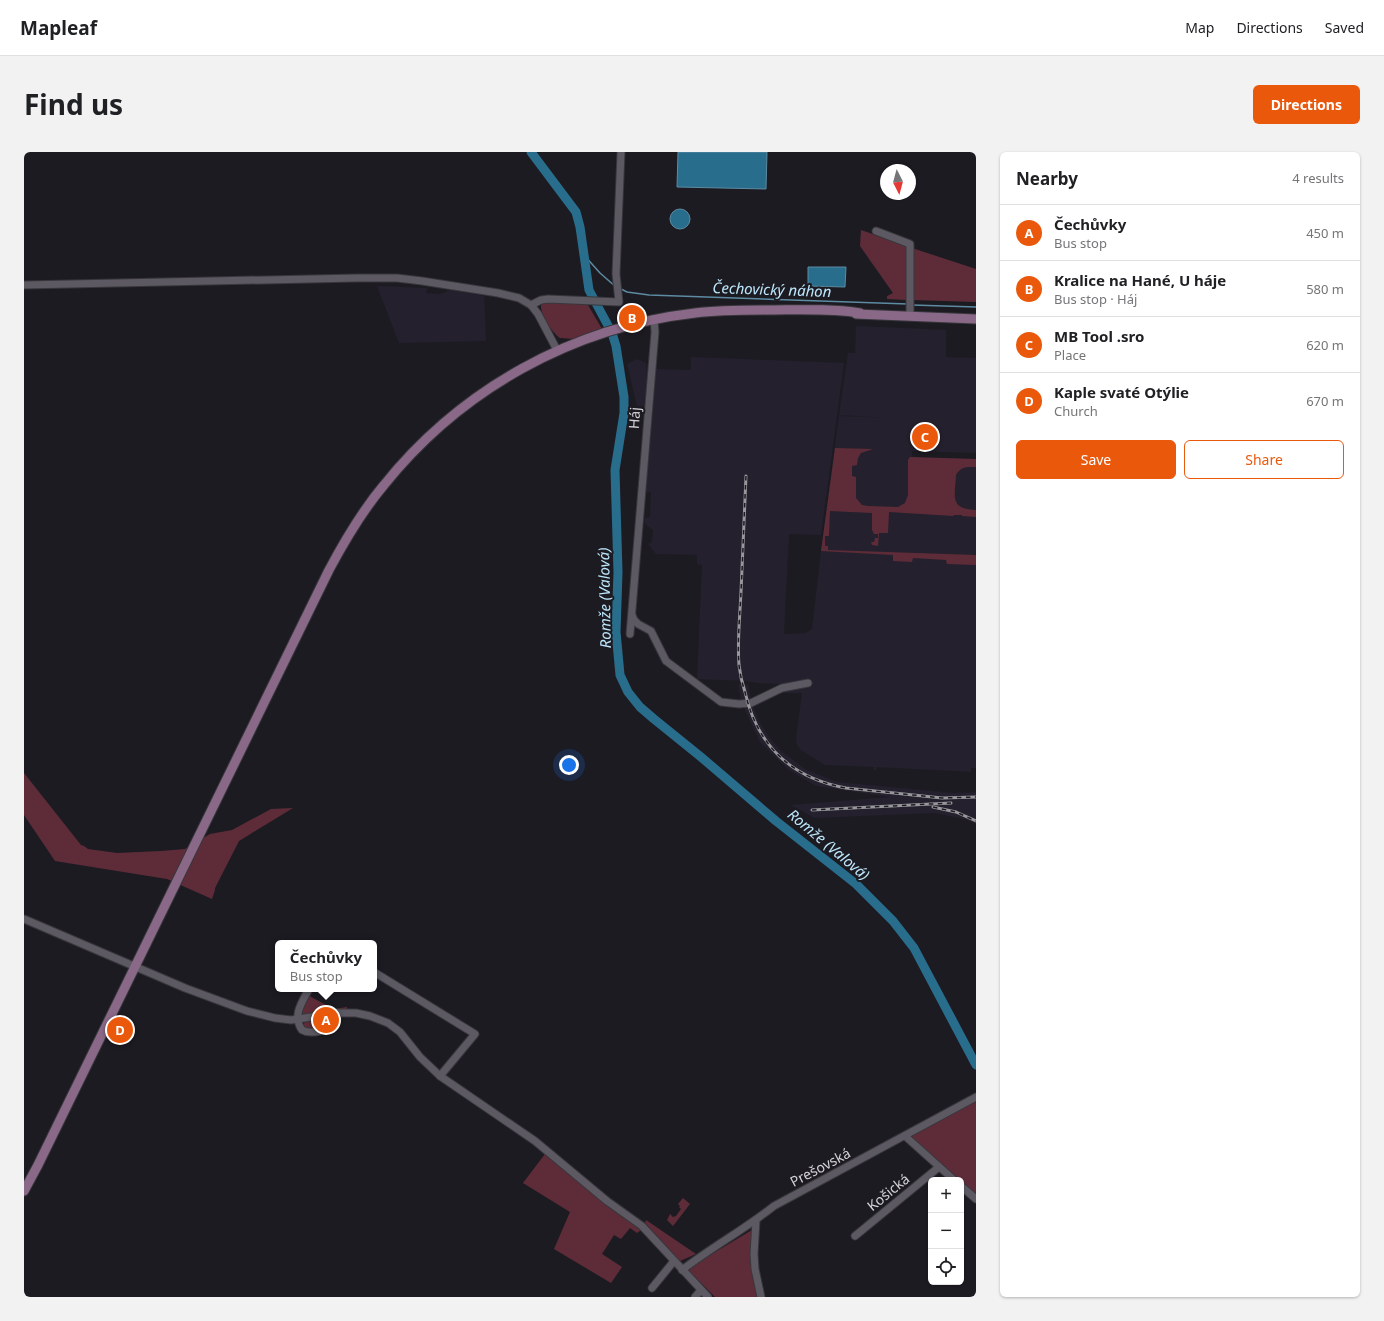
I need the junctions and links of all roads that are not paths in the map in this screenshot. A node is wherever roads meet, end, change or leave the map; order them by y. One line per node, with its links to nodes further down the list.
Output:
1 (621, 152): 4 (street)
2 (876, 231): 5 (street)
3 (24, 285): 4 (street)
4 (531, 305): 8 (street)
5 (910, 308): 6 (main road); 7 (main road)
6 (654, 319): 8 (main road); 9 (street, Háj)
7 (976, 319)
8 (557, 350): 13 (main road)
9 (632, 615): 10 (street, Háj); 11 (street)
10 (630, 634)
11 (808, 683)
12 (24, 919): 13 (street)
13 (136, 967): 17 (street); 24 (main road)
14 (377, 974): 18 (street)
15 (307, 992): 17 (street)
16 (338, 1013): 17 (street); 17 (street); 18 (street)
17 (298, 1019)
18 (440, 1076): 28 (street)
19 (976, 1097): 20 (street, Prešovská)
20 (904, 1136): 21 (street); 26 (street, Prešovská)
21 (939, 1167): 22 (street); 27 (street, Košická)
22 (951, 1177)
23 (964, 1189): 25 (street)
24 (24, 1191)
25 (976, 1199)
26 (756, 1221): 29 (street, Prešovská); 33 (street)
27 (855, 1236)
28 (674, 1261): 29 (street); 30 (street)
29 (682, 1270): 31 (street)
30 (652, 1288)
31 (705, 1295): 32 (street)
32 (695, 1297)
33 (761, 1297)

